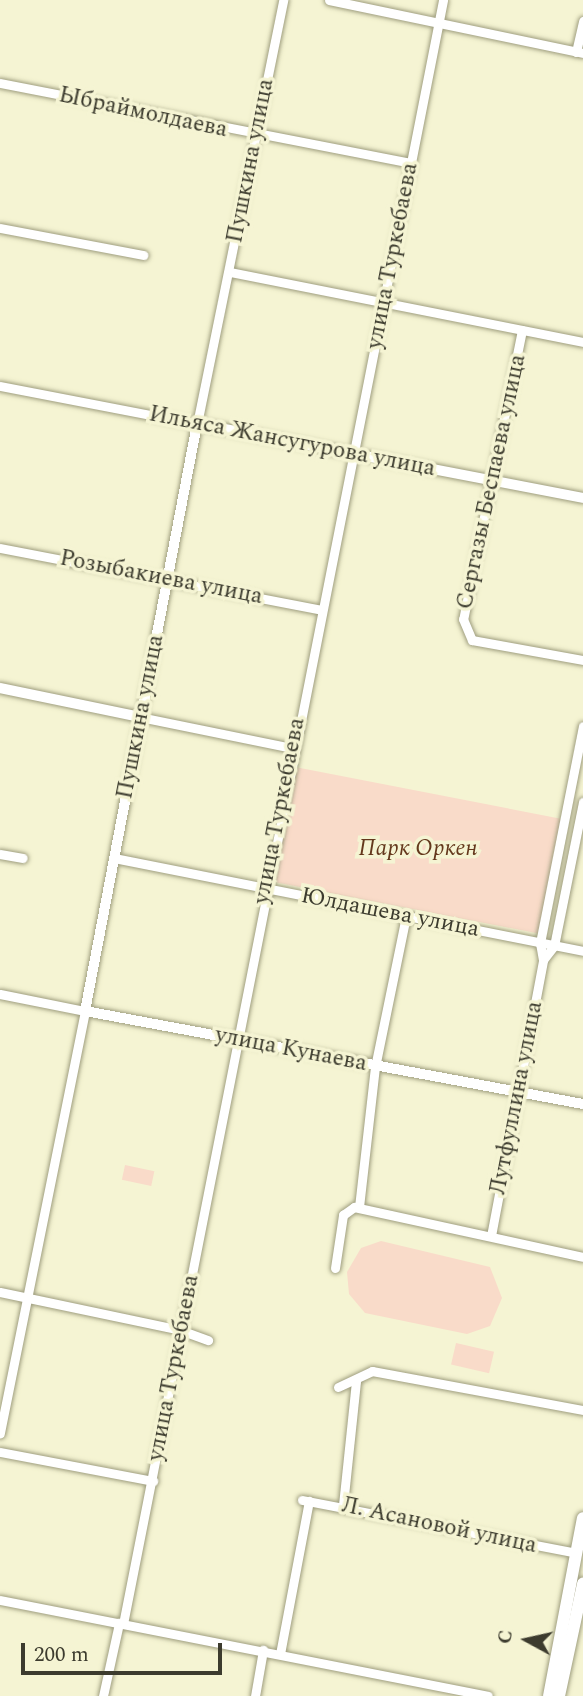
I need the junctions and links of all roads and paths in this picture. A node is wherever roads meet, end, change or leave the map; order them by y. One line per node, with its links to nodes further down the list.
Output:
1 (282, 0): 8 (street, Пушкина улица)
2 (329, 0): 5 (street)
3 (443, 0): 5 (street, улица Туркебаева)
4 (583, 21): 6 (street)
5 (438, 22): 6 (street); 9 (street, улица Туркебаева)
6 (579, 52)
7 (0, 83): 8 (street, Ыбраймолдаева)
8 (256, 136): 9 (street, Ыбраймолдаева); 12 (street, Пушкина улица)
9 (411, 163): 13 (street, улица Туркебаева)
10 (0, 228): 11 (street)
11 (143, 255)
12 (230, 272): 13 (street); 17 (street, Пушкина улица)
13 (384, 305): 14 (street); 18 (street, улица Туркебаева)
14 (522, 330): 15 (street); 19 (street, Сергазы Беспаева улица)
15 (583, 342)
16 (0, 386): 17 (street, Ильяса Жансугурова улица)
17 (197, 424): 18 (main road, Ильяса Жансугурова улица); 22 (main road, Пушкина улица)
18 (352, 453): 19 (main road, Ильяса Жансугурова улица); 23 (street, улица Туркебаева)
19 (492, 480): 20 (main road, Ильяса Жансугурова улица); 24 (street, Сергазы Беспаева улица)
20 (583, 498)
21 (0, 548): 22 (street, Розыбакиева улица)
22 (167, 579): 23 (street, Розыбакиева улица); 26 (main road, Пушкина улица)
23 (321, 610): 28 (street, улица Туркебаева)
24 (583, 660)
25 (0, 688): 26 (main road)
26 (140, 717): 28 (street); 33 (main road, Пушкина улица)
27 (583, 726): 29 (street, Лутфуллина улица)
28 (292, 748): 34 (street, улица Туркебаева)
29 (569, 804): 30 (street); 36 (street, Лутфуллина улица)
30 (583, 805): 37 (street, Лутфуллина улица)
31 (0, 854): 32 (street)
32 (23, 858)
33 (114, 859): 34 (street, Юлдашева улица); 41 (main road, Пушкина улица)
34 (265, 889): 35 (street, Юлдашева улица); 42 (street, улица Туркебаева)
35 (406, 916): 36 (street, Юлдашева улица); 43 (street)
36 (540, 943): 37 (street, Юлдашева улица); 39 (street, Лутфуллина улица)
37 (554, 946): 38 (street, Юлдашева улица); 39 (street, Лутфуллина улица)
38 (583, 951)
39 (543, 960): 44 (street, Лутфуллина улица)
40 (0, 993): 41 (street, улица Кунаева)
41 (85, 1010): 42 (main road, улица Кунаева); 51 (street, Пушкина улица)
42 (238, 1039): 43 (main road, улица Кунаева); 52 (street, улица Туркебаева)
43 (375, 1068): 44 (main road, улица Кунаева); 46 (street)
44 (520, 1093): 45 (main road, улица Кунаева); 47 (street, Лутфуллина улица)
45 (583, 1104)
46 (356, 1205): 47 (street); 49 (street)
47 (491, 1236): 48 (street)
48 (583, 1257)
49 (335, 1268)
50 (0, 1292): 51 (street)
51 (26, 1299): 52 (street); 57 (street, Пушкина улица)
52 (180, 1329): 53 (street); 59 (street, улица Туркебаева)
53 (208, 1340)
54 (356, 1381): 55 (street); 56 (street); 60 (street)
55 (338, 1387)
56 (583, 1410)
57 (0, 1434)
58 (0, 1452): 59 (street)
59 (153, 1481): 65 (street, улица Туркебаева)
60 (342, 1505): 62 (street, Л. Асановой улица); 67 (street, Л. Асановой улица)
61 (583, 1518): 62 (highway)
62 (576, 1553): 71 (highway)
63 (583, 1584): 72 (highway)
64 (0, 1600): 65 (street)
65 (121, 1623): 66 (street); 68 (street, улица Туркебаева)
66 (263, 1650): 67 (street); 69 (street)
67 (280, 1654): 70 (street)
68 (103, 1696)
69 (255, 1696)
70 (488, 1696)
71 (549, 1696)
72 (559, 1696)

